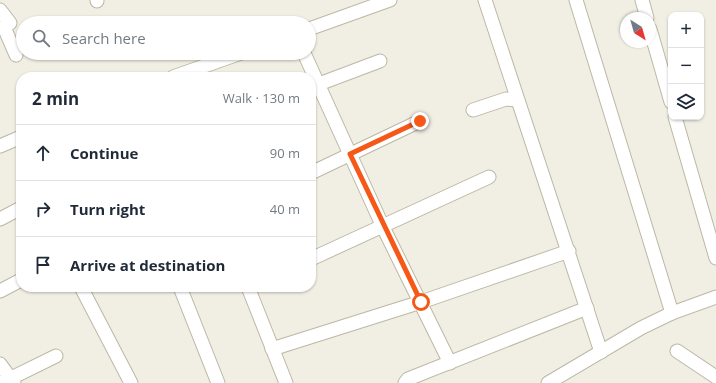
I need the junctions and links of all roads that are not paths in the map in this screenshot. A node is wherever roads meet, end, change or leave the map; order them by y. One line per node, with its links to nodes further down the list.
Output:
1 (390, 0): 7 (street)
2 (485, 0): 19 (street)
3 (576, 0): 42 (street)
4 (642, 0): 6 (street)
5 (0, 10): 8 (street)
6 (645, 12)
7 (316, 26)
8 (4, 38): 10 (street)
9 (655, 48): 18 (street)
10 (16, 55)
11 (221, 60): 14 (street)
12 (306, 60): 15 (street)
13 (380, 61): 16 (street)
14 (187, 72)
15 (311, 72)
16 (316, 85)
17 (316, 87): 25 (street)
18 (668, 92)
19 (517, 100): 20 (street); 31 (street)
20 (473, 110)
21 (676, 120): 33 (street)
22 (420, 121): 25 (street)
23 (16, 139): 24 (street)
24 (0, 146)
25 (350, 154): 26 (street); 30 (street)
26 (316, 171)
27 (489, 177): 30 (street)
28 (16, 211): 29 (street)
29 (0, 220)
30 (383, 227): 32 (street); 40 (street)
31 (569, 251): 40 (street); 41 (street)
32 (316, 257)
33 (716, 258)
34 (16, 282): 35 (street)
35 (0, 290)
36 (84, 292): 51 (street)
37 (182, 292): 52 (street)
38 (250, 292): 43 (street)
39 (716, 297): 42 (street)
40 (421, 302): 43 (street); 47 (street)
41 (587, 308): 45 (street); 47 (street)
42 (672, 313): 45 (street)
43 (272, 349): 53 (street)
44 (677, 351): 49 (street)
45 (601, 352): 55 (street)
46 (56, 356): 50 (street)
47 (450, 363): 54 (street)
48 (0, 364): 50 (street)
49 (716, 377)
50 (9, 381)
51 (131, 383)
52 (218, 383)
53 (286, 383)
54 (405, 383)
55 (548, 383)

